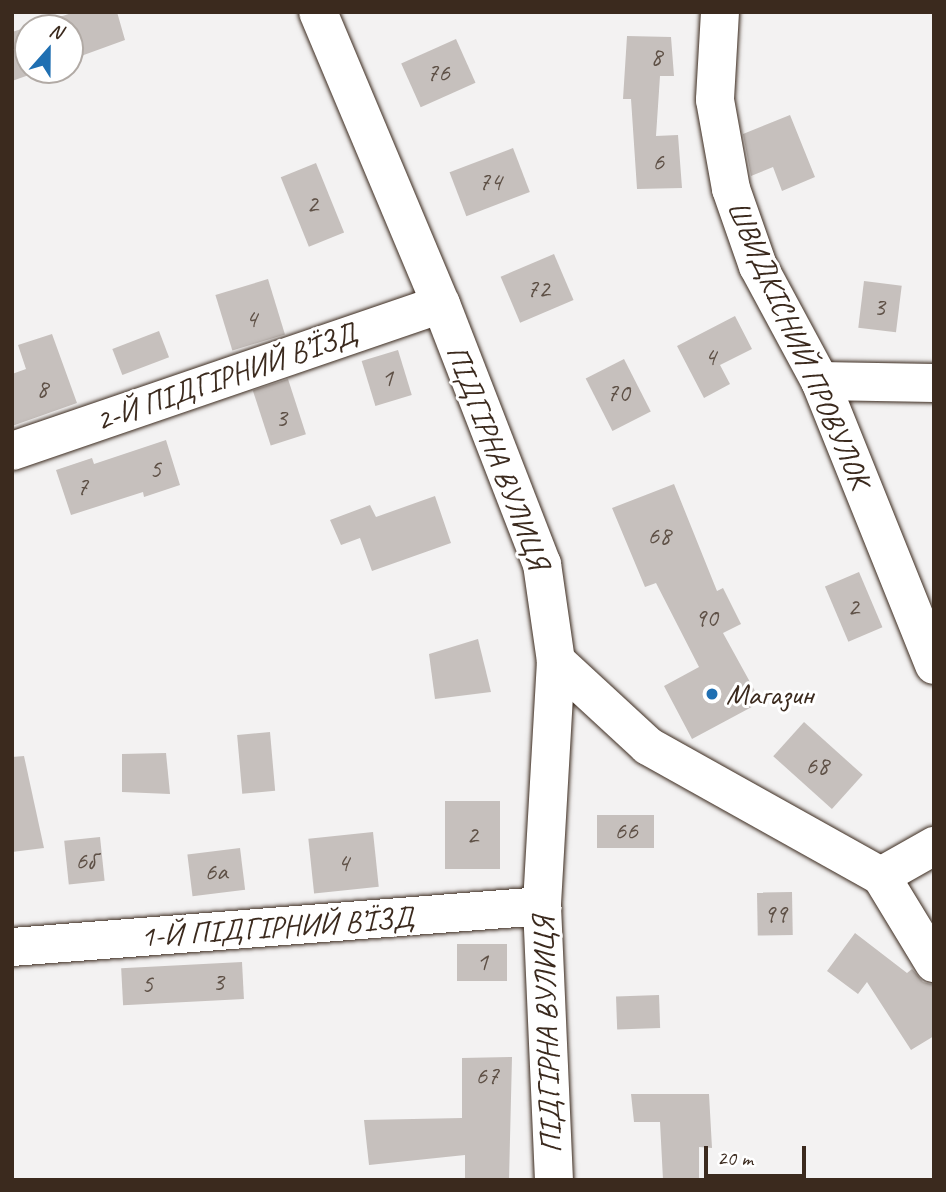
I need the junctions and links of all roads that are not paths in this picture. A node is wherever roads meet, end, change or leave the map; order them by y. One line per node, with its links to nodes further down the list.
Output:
1 (318, 12): 3 (street, ПІДГІРНА ВУЛИЦЯ)
2 (720, 12): 4 (street, ШВИДКІСНИЙ ПРОВУЛОК)
3 (441, 304): 6 (street, 2-Й ПІДГІРНИЙ В’ЇЗД); 7 (street, ПІДГІРНА ВУЛИЦЯ)
4 (820, 381): 5 (street); 8 (street, ШВИДКІСНИЙ ПРОВУЛОК)
5 (934, 383)
6 (12, 451)
7 (556, 661): 10 (street); 11 (street, ПІДГІРНА ВУЛИЦЯ)
8 (934, 665)
9 (934, 846): 10 (street)
10 (881, 876): 13 (street)
11 (542, 906): 12 (street, 1-Й ПІДГІРНИЙ В’ЇЗД); 14 (street, ПІДГІРНА ВУЛИЦЯ)
12 (12, 947)
13 (934, 963)
14 (554, 1180)

